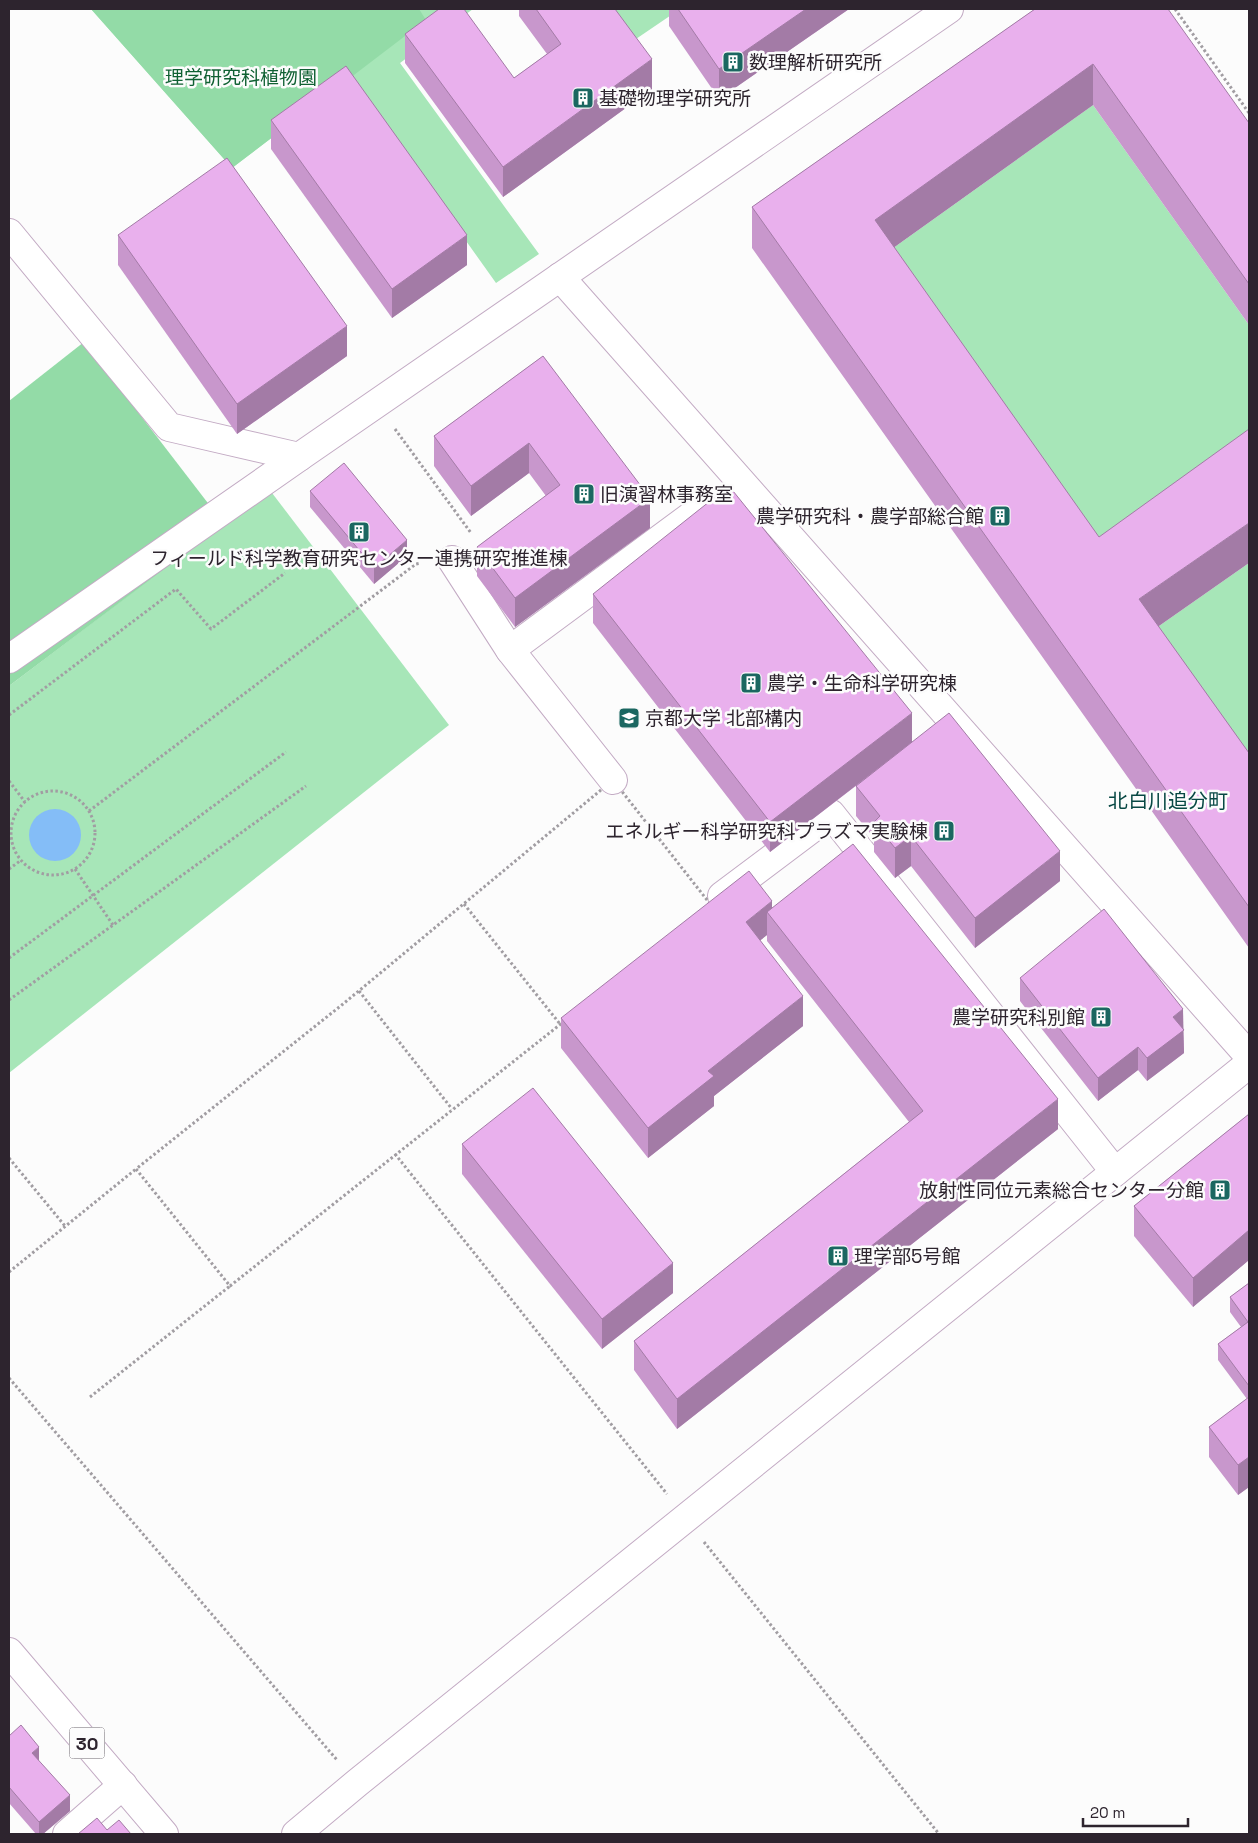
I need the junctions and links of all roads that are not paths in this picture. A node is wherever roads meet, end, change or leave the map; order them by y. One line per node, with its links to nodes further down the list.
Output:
1 (949, 9): 3 (main road)
2 (9, 233): 4 (main road)
3 (560, 277): 4 (main road); 5 (main road)
4 (299, 457): 8 (main road)
5 (740, 480): 7 (main road); 11 (main road)
6 (452, 560): 7 (main road)
7 (510, 650): 9 (main road)
8 (9, 659)
9 (613, 780)
10 (711, 905): 13 (main road)
11 (1249, 1056)
12 (1249, 1064): 13 (main road)
13 (1115, 1172): 18 (main road)
14 (9, 1652): 15 (main road, 30)
15 (123, 1786): 16 (main road); 17 (main road, 30)
16 (67, 1834)
17 (164, 1834)
18 (296, 1834)

